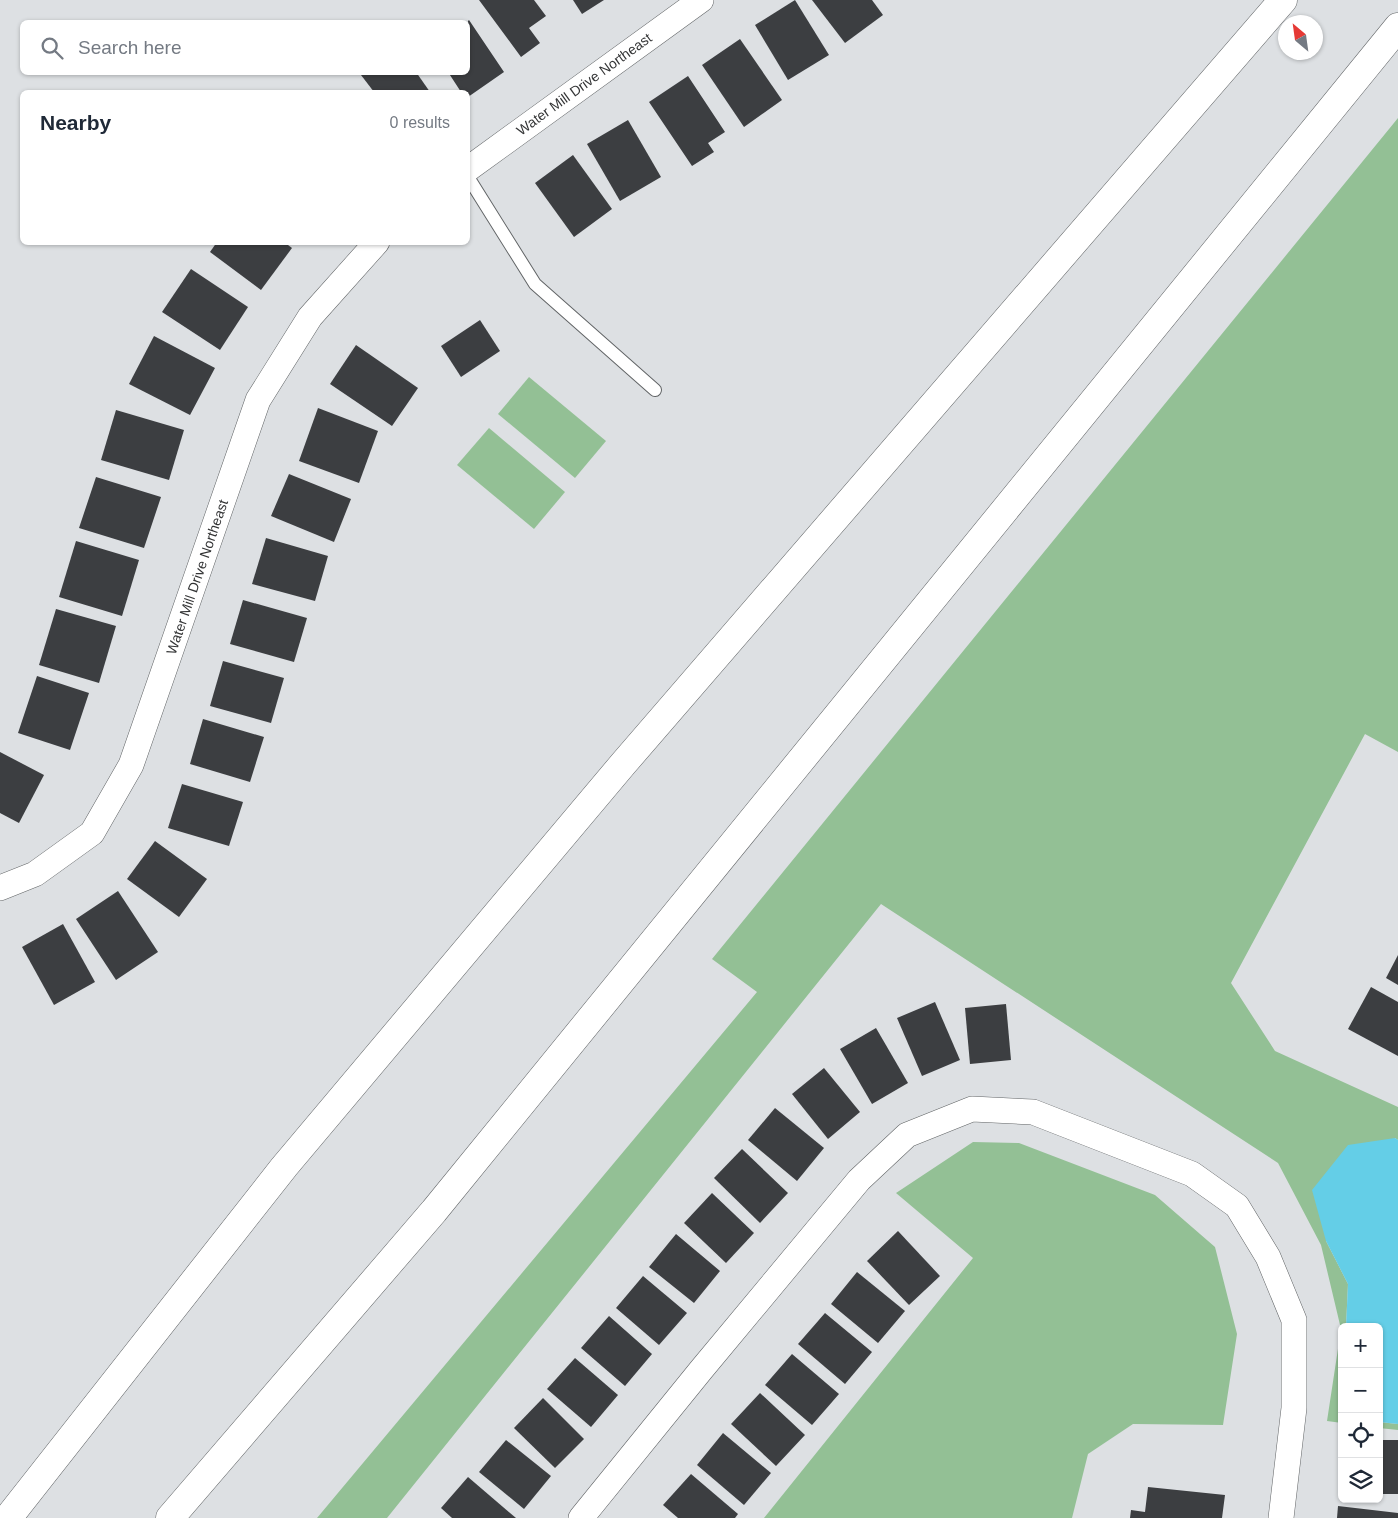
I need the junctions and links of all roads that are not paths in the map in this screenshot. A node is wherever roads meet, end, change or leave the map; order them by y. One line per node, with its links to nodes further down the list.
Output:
1 (701, 0): 4 (street, Water Mill Drive Northeast)
2 (1283, 0): 9 (highway)
3 (1398, 28): 10 (highway)
4 (470, 168)
5 (470, 180): 7 (lane)
6 (373, 245): 8 (street, Water Mill Drive Northeast)
7 (654, 390)
8 (0, 888)
9 (8, 1518)
10 (170, 1518)
11 (581, 1518): 12 (street)
12 (1281, 1518)

